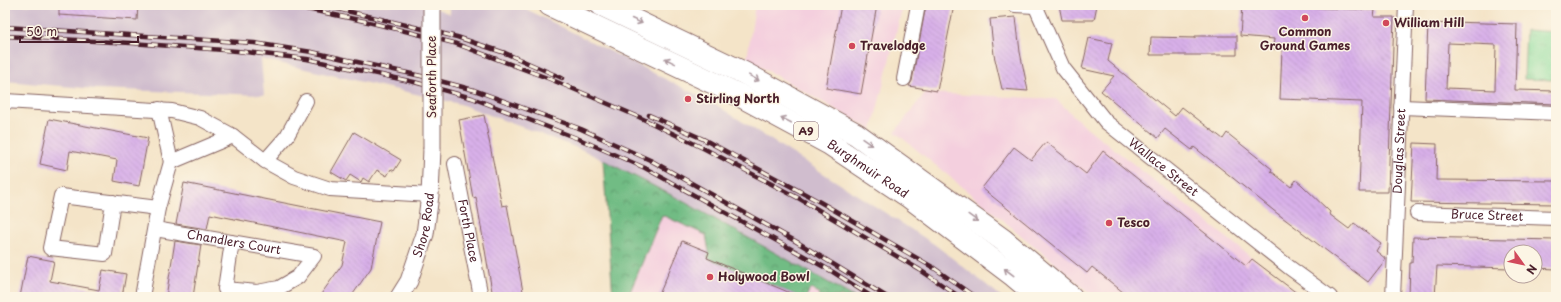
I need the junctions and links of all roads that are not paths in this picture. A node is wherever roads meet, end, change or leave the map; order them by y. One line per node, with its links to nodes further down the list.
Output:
1 (432, 5): 15 (street, Seaforth Place, bridge)
2 (550, 5): 29 (main road, Burghmuir Road / A9, one-way to 2)
3 (602, 5): 30 (main road, Burghmuir Road / A9, one-way to 30)
4 (918, 5): 8 (street)
5 (1015, 5): 7 (street)
6 (1406, 5): 11 (street, Douglas Street)
7 (1035, 6): 31 (street, Wallace Street)
8 (904, 79)
9 (5, 101): 12 (street)
10 (306, 101): 17 (street)
11 (1401, 107): 13 (street); 32 (street, Douglas Street)
12 (159, 109): 14 (street); 16 (street)
13 (1556, 113)
14 (233, 136): 16 (street); 17 (street)
15 (432, 149): 19 (street, Shore Road)
16 (171, 162): 21 (street)
17 (264, 162): 19 (street)
18 (455, 164): 28 (street, Forth Place)
19 (430, 195): 27 (street, Shore Road)
20 (113, 202): 20 (street); 21 (street)
21 (158, 208): 24 (street)
22 (1417, 212): 23 (street, Bruce Street)
23 (1556, 218)
24 (155, 229): 25 (street, Chandlers Court); 26 (street)
25 (232, 242): 25 (street, Chandlers Court)
26 (142, 297)
27 (399, 297)
28 (481, 297)
29 (1039, 297)
30 (1071, 297)
31 (1330, 297)
32 (1393, 297)

